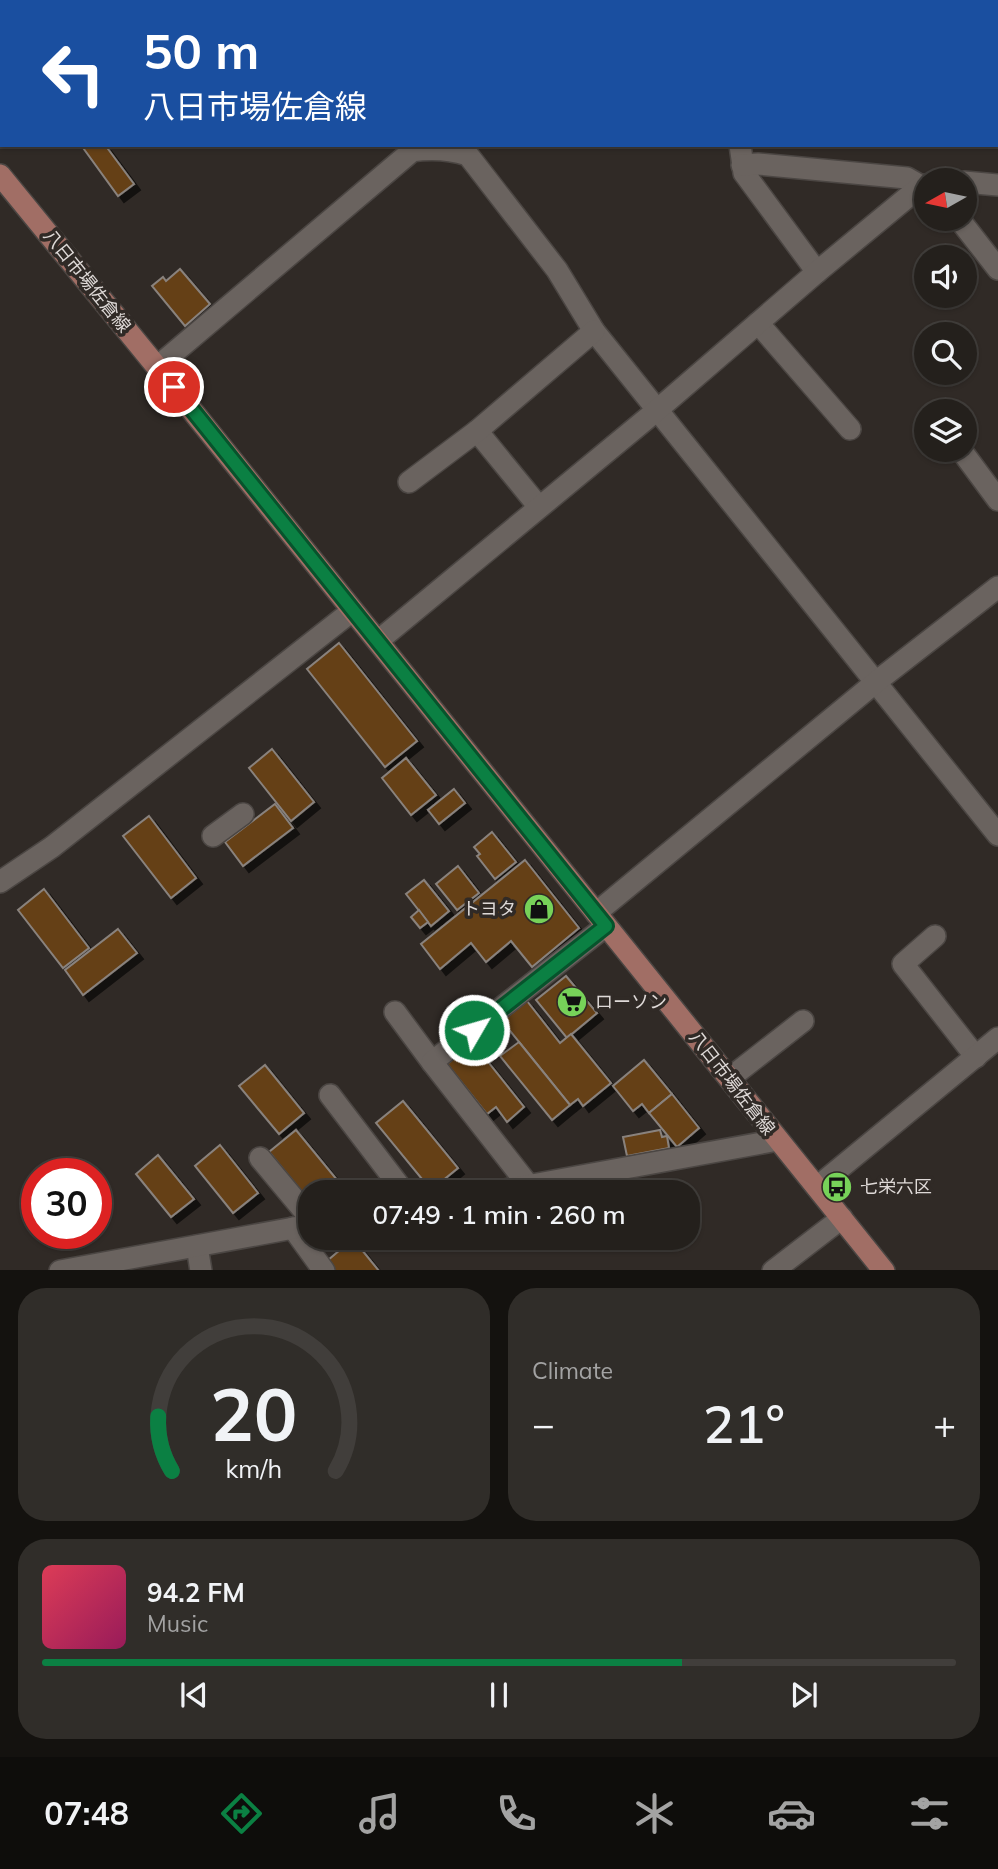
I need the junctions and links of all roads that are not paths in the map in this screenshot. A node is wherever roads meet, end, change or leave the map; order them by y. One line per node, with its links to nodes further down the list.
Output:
1 (741, 155): 3 (street); 9 (street)
2 (0, 175): 12 (main road, 八日市場佐倉線)
3 (914, 182)
4 (977, 183): 5 (street)
5 (998, 185)
6 (914, 193): 9 (street)
7 (968, 231): 8 (street)
8 (998, 269)
9 (817, 272): 10 (street)
10 (758, 323): 13 (street); 14 (street)
11 (594, 331): 12 (street); 13 (street); 15 (street)
12 (158, 367): 21 (main road, 八日市場佐倉線)
13 (656, 411): 19 (street); 23 (street)
14 (850, 429)
15 (477, 431): 17 (street); 19 (street)
16 (970, 462): 18 (street)
17 (409, 482)
18 (998, 500)
19 (539, 507): 22 (street)
20 (998, 587): 23 (street)
21 (352, 611): 22 (main road, 八日市場佐倉線); 27 (street)
22 (378, 641): 28 (main road, 八日市場佐倉線)
23 (876, 682): 25 (street); 28 (street)
24 (243, 814): 26 (street)
25 (998, 835)
26 (213, 836)
27 (0, 882)
28 (601, 919): 34 (street); 35 (main road, 八日市場佐倉線)
29 (935, 936): 33 (street)
30 (395, 1012): 34 (street)
31 (803, 1021): 35 (street)
32 (998, 1038): 33 (street)
33 (976, 1056): 42 (street)
34 (432, 1062): 40 (street)
35 (728, 1076): 37 (main road, 八日市場佐倉線)
36 (330, 1095): 39 (street)
37 (778, 1140): 41 (street); 42 (main road, 八日市場佐倉線)
38 (260, 1158): 43 (street)
39 (395, 1180)
40 (524, 1180)
41 (561, 1180)
42 (817, 1187): 44 (main road, 八日市場佐倉線)
43 (298, 1215)
44 (842, 1218): 52 (street); 53 (main road, 八日市場佐倉線)
45 (298, 1225): 46 (street)
46 (197, 1246): 48 (street); 50 (street)
47 (315, 1250): 51 (street)
48 (100, 1267): 49 (street)
49 (60, 1270)
50 (201, 1270)
51 (324, 1270)
52 (773, 1270)
53 (884, 1270)

